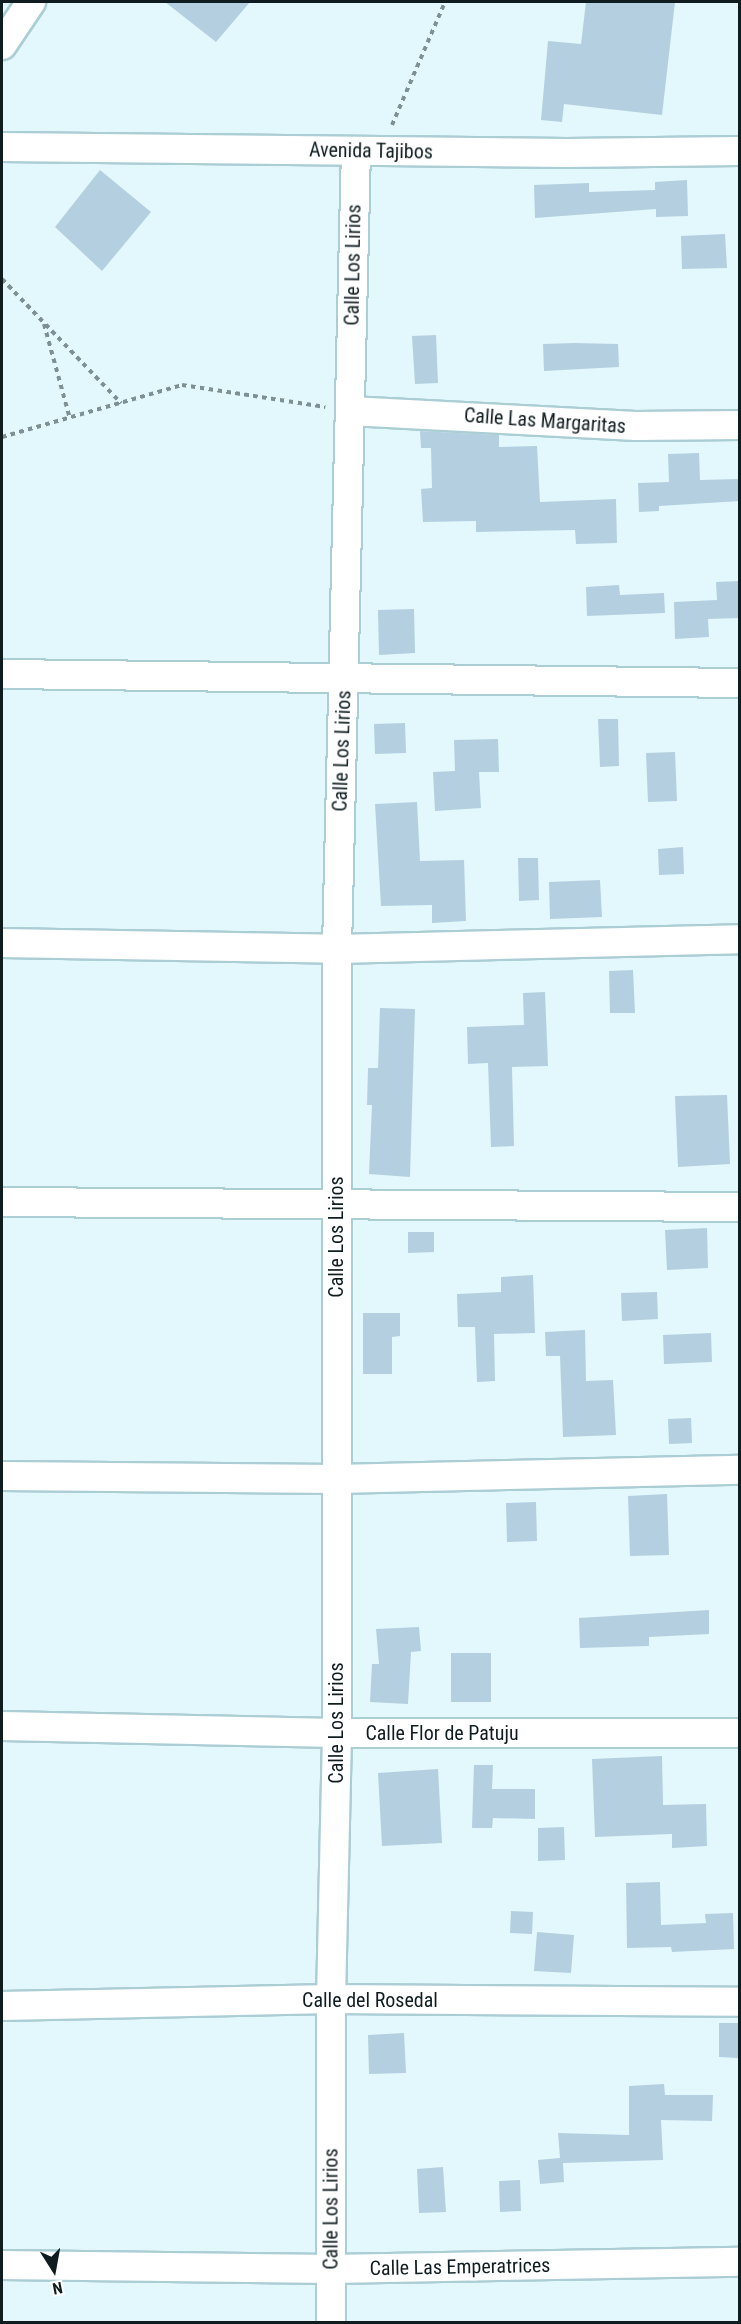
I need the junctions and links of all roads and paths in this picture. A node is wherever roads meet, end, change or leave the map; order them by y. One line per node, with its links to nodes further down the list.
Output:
1 (31, 2): 3 (street)
2 (445, 2): 7 (path)
3 (2, 45)
4 (2, 147): 5 (street, Avenida Tajibos)
5 (356, 151): 7 (street, Avenida Tajibos); 11 (street, Calle Los Lirios)
6 (740, 151): 7 (street, Avenida Tajibos)
7 (396, 152)
8 (2, 279): 9 (path)
9 (43, 322): 10 (path); 12 (path)
10 (121, 403): 11 (path); 12 (path)
11 (350, 411): 13 (street, Calle Las Margaritas); 16 (street, Calle Los Lirios)
12 (70, 418): 14 (path)
13 (740, 425)
14 (2, 437)
15 (2, 674): 16 (street)
16 (344, 678): 17 (street); 20 (street, Calle Los Lirios)
17 (740, 683)
18 (740, 939): 20 (street)
19 (2, 943): 20 (street)
20 (337, 949): 22 (street, Calle Los Lirios)
21 (2, 1202): 22 (street)
22 (336, 1204): 23 (street); 26 (street, Calle Los Lirios)
23 (740, 1208)
24 (740, 1470): 26 (street)
25 (2, 1476): 26 (street)
26 (336, 1479): 28 (street, Calle Los Lirios)
27 (2, 1726): 28 (street, Calle Flor de Patuju)
28 (337, 1733): 29 (street, Calle Flor de Patuju); 30 (street, Calle Los Lirios)
29 (740, 1733)
30 (330, 1999): 31 (street, Calle del Rosedal); 32 (street, Calle del Rosedal); 35 (street, Calle Los Lirios)
31 (740, 2002)
32 (2, 2006)
33 (740, 2262): 35 (street, Calle Las Emperatrices)
34 (2, 2265): 35 (street, Calle Las Emperatrices)
35 (331, 2269): 36 (street, Calle Los Lirios)
36 (331, 2322)

